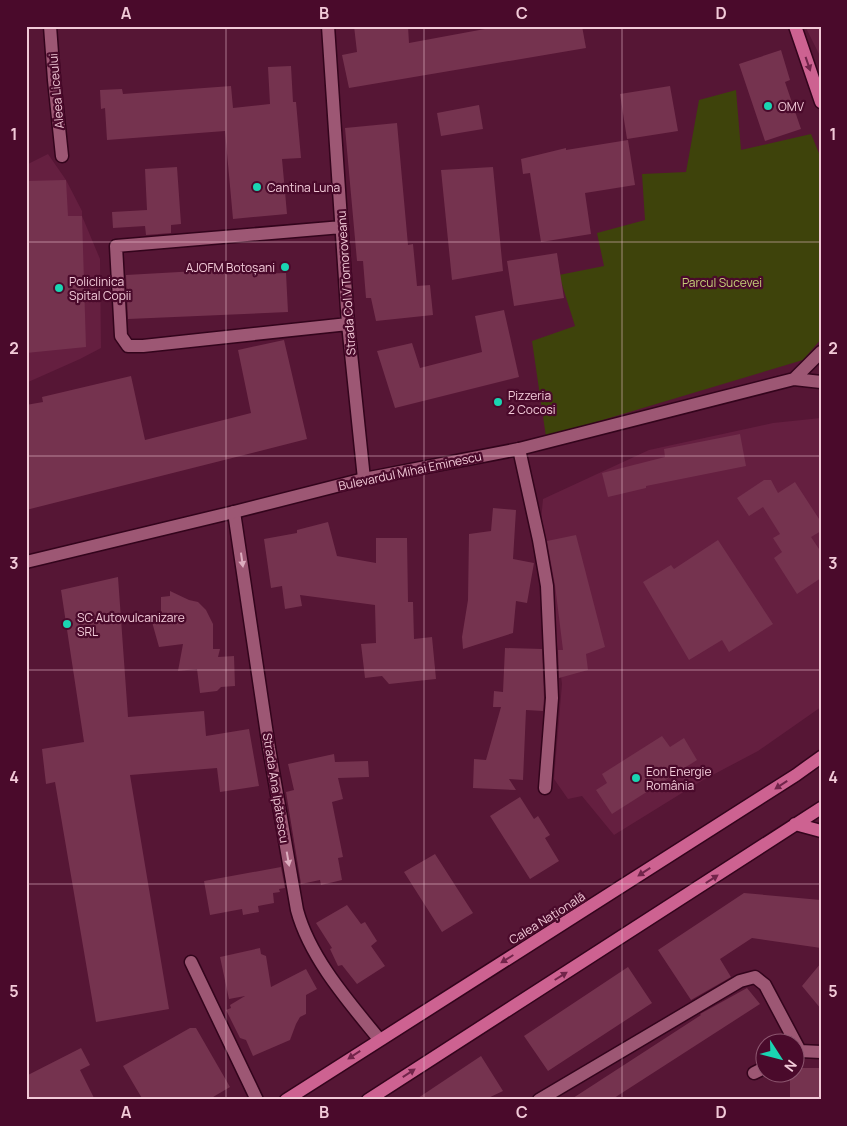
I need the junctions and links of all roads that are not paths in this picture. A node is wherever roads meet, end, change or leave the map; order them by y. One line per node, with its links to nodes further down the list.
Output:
1 (50, 26): 5 (street, Aleea Liceului)
2 (328, 26): 6 (street, Strada Col V Tomoroveanu)
3 (795, 26): 4 (main road, one-way to 4)
4 (821, 102)
5 (62, 156)
6 (342, 227): 7 (street, Strada Col V Tomoroveanu); 7 (street)
7 (348, 324): 12 (street, Strada Col V Tomoroveanu)
8 (821, 352): 9 (street)
9 (794, 379): 10 (street, Bulevardul Mihai Eminescu); 11 (street, Bulevardul Mihai Eminescu)
10 (821, 382)
11 (519, 449): 12 (street, Bulevardul Mihai Eminescu); 16 (street)
12 (364, 479): 13 (street, Bulevardul Mihai Eminescu)
13 (234, 512): 14 (street, Bulevardul Mihai Eminescu); 22 (street, Strada Ana Ipătescu, one-way to 22)
14 (26, 562)
15 (821, 756): 22 (main road, Calea Națională, one-way to 22)
16 (545, 788)
17 (821, 808): 18 (main road)
18 (795, 824): 19 (main road); 27 (main road, one-way to 18)
19 (821, 831)
20 (191, 962): 25 (street)
21 (788, 1034): 28 (street)
22 (379, 1039): 26 (main road, Calea Națională, one-way to 26)
23 (804, 1052): 24 (street)
24 (821, 1052)
25 (257, 1100)
26 (286, 1100)
27 (368, 1100)
28 (539, 1100)

